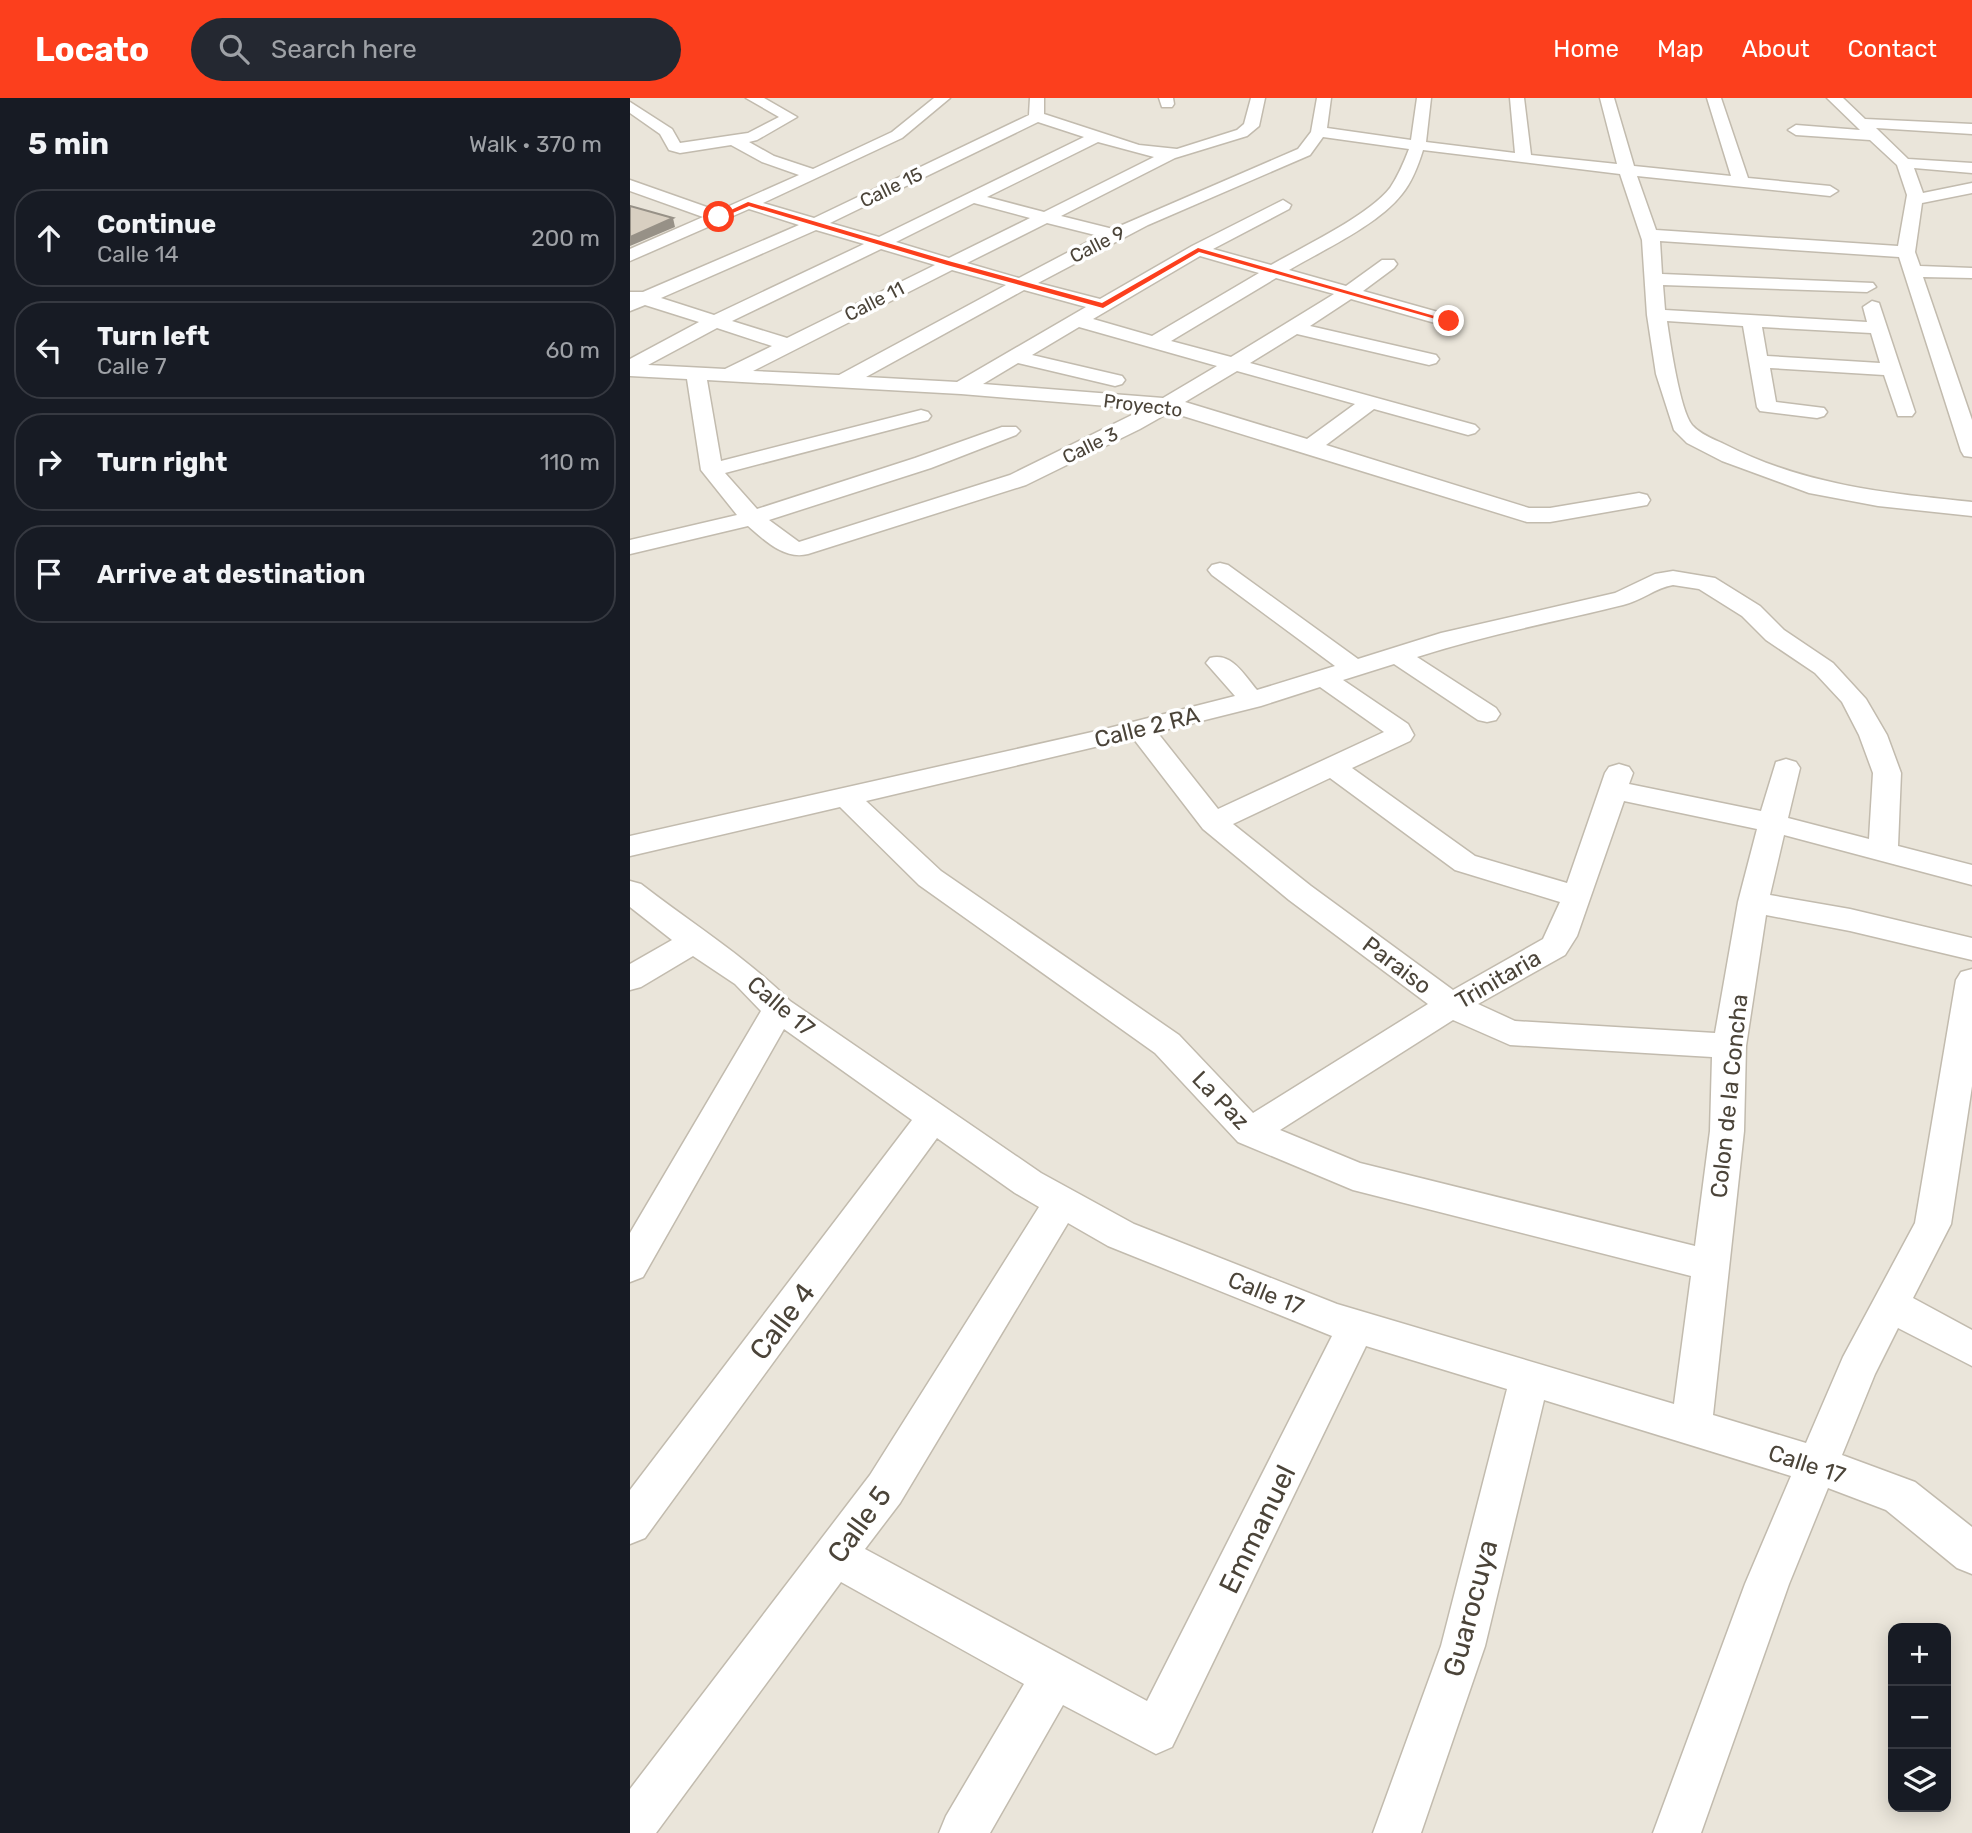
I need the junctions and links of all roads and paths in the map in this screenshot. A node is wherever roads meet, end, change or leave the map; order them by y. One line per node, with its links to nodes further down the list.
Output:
1 (752, 98): 19 (street)
2 (943, 98): 21 (street)
3 (1019, 98): 11 (street)
4 (1258, 98): 22 (street, Calle 11)
5 (1324, 98): 16 (street)
6 (1424, 98): 20 (street)
7 (1517, 98): 23 (street)
8 (1607, 98): 27 (street)
9 (1714, 98): 30 (street)
10 (1834, 98): 13 (street)
11 (1036, 105): 18 (street); 25 (street, Calle 15)
12 (630, 106): 19 (street)
13 (1861, 123): 14 (street); 17 (street)
14 (1972, 129)
15 (1796, 131): 17 (street)
16 (1319, 132): 20 (street); 42 (street, Calle 9)
17 (1876, 136): 24 (street)
18 (1095, 137): 22 (street); 29 (street)
19 (736, 141): 28 (street)
20 (1416, 146): 23 (street); 54 (street)
21 (871, 149): 25 (street); 28 (street)
22 (1172, 154): 41 (street, Calle 11)
23 (1523, 159): 27 (street)
24 (1904, 163): 26 (street); 36 (street)
25 (937, 165): 29 (street); 43 (street, Calle 15)
26 (1972, 168)
27 (1627, 170): 30 (street); 46 (street)
28 (812, 174): 37 (street)
29 (1003, 181): 35 (street)
30 (1741, 181): 33 (street)
31 (630, 185): 34 (street)
32 (1972, 188): 36 (street)
33 (1830, 191)
34 (660, 196): 38 (street); 40 (street)
35 (972, 198): 41 (street); 47 (street)
36 (1915, 200): 51 (street)
37 (748, 204): 40 (street); 43 (street)
38 (640, 205)
39 (1283, 205): 48 (street)
40 (719, 217): 50 (street)
41 (1041, 217): 45 (street); 52 (street, Calle 11)
42 (1142, 221): 44 (street); 45 (street, Calle 9)
43 (817, 223): 47 (street); 60 (street, Calle 15)
44 (1167, 227)
45 (1114, 235): 57 (street, Calle 9)
46 (1650, 235): 49 (street); 56 (street)
47 (883, 242): 52 (street); 64 (street)
48 (1202, 242): 54 (street); 61 (street)
49 (1857, 248): 51 (street); 58 (street)
50 (630, 256)
51 (1909, 262): 55 (street); 90 (street)
52 (949, 264): 57 (street); 70 (street, Calle 11)
53 (1388, 264): 59 (street, Calle 3)
54 (1276, 270): 59 (street); 69 (street)
55 (1972, 273)
56 (1654, 279): 58 (street); 62 (street)
57 (1021, 284): 61 (street); 80 (street, Calle 9)
58 (1867, 287): 68 (street)
59 (1350, 292): 66 (street); 67 (street, Calle 3)
60 (634, 299): 64 (street)
61 (1103, 306): 65 (street)
62 (1656, 315): 63 (street); 93 (street)
63 (1751, 320): 68 (street); 73 (street)
64 (716, 321): 70 (street); 75 (street)
65 (1078, 321): 69 (street); 71 (street)
66 (1449, 321)
67 (1294, 328): 72 (street); 74 (street, Calle 3)
68 (1878, 328): 76 (street)
69 (1155, 342): 74 (street)
70 (788, 345): 78 (street, Calle 11)
71 (1016, 357): 79 (street); 81 (street)
72 (1429, 359)
73 (1758, 361): 76 (street); 84 (street)
74 (1234, 365): 82 (street); 83 (street, Calle 3)
75 (630, 369): 77 (street, Proyecto)
76 (1891, 370): 85 (street)
77 (696, 374): 78 (street, Proyecto); 91 (street)
78 (728, 376): 80 (street, Proyecto)
79 (1115, 380)
80 (844, 381): 81 (street, Proyecto)
81 (961, 388): 83 (street, Proyecto)
82 (1370, 403): 87 (street); 89 (street)
83 (1167, 405): 89 (street, Proyecto); 94 (street, Calle 3)
84 (1817, 412)
85 (1905, 412)
86 (921, 416): 91 (street)
87 (1468, 429)
88 (1009, 431): 94 (street)
89 (1311, 447): 92 (street, Proyecto)
90 (1972, 451)
91 (712, 470): 94 (street)
92 (1639, 500)
93 (1972, 509)
94 (753, 518): 95 (street)
95 (630, 547)
96 (1220, 570): 99 (street)
97 (1396, 654): 99 (street, Calle 2 RA); 102 (street); 110 (street, Calle 2 RA)
98 (1219, 663): 101 (street)
99 (1354, 668): 100 (street, Calle 2 RA)
100 (1324, 678): 101 (street, Calle 2 RA); 104 (street)
101 (1252, 700): 103 (street, Calle 2 RA)
102 (1487, 714)
103 (1140, 729): 106 (street, Calle 2 RA); 107 (street, Paraiso)
104 (1332, 767): 107 (street); 113 (street)
105 (1786, 768): 108 (street, Colon de la Concha)
106 (846, 797): 109 (street, Calle 2 RA); 123 (street, La Paz)
107 (1213, 822): 119 (street, Paraiso)
108 (1773, 823): 110 (street); 113 (street, Trinitaria); 114 (street, Colon de la Concha)
109 (630, 846)
110 (1883, 851): 111 (street)
111 (1972, 875)
112 (630, 891): 115 (street, Calle 17)
113 (1577, 897): 119 (street, Trinitaria)
114 (1753, 902): 116 (street); 121 (street, Colon de la Concha)
115 (694, 941): 117 (street); 120 (street, Calle 17)
116 (1972, 949)
117 (630, 979)
118 (1972, 981): 127 (street)
119 (1451, 1005): 121 (street, Paraiso); 123 (street, Trinitaria)
120 (779, 1010): 122 (street, Calle 17); 125 (street)
121 (1729, 1046): 126 (street, Colon de la Concha)
122 (933, 1117): 124 (street, Calle 17); 133 (street, Calle 4)
123 (1250, 1132): 126 (street, La Paz)
124 (1061, 1202): 128 (street, Calle 17); 135 (street, Calle 5)
125 (630, 1266)
126 (1712, 1266): 131 (street, Colon de la Concha)
127 (1891, 1305): 129 (street); 132 (street)
128 (1356, 1327): 130 (street, Calle 17); 136 (street, Emmanuel)
129 (1972, 1349)
130 (1529, 1379): 131 (street, Calle 17); 139 (street, Guarocuya)
131 (1691, 1428): 132 (street, Calle 17)
132 (1817, 1465): 134 (street, Calle 17); 140 (street)
133 (630, 1524)
134 (1970, 1548)
135 (835, 1556): 136 (street); 137 (street, Calle 5)
136 (1054, 1677): 138 (street)
137 (630, 1828)
138 (964, 1833)
139 (1397, 1833)
140 (1677, 1833)

